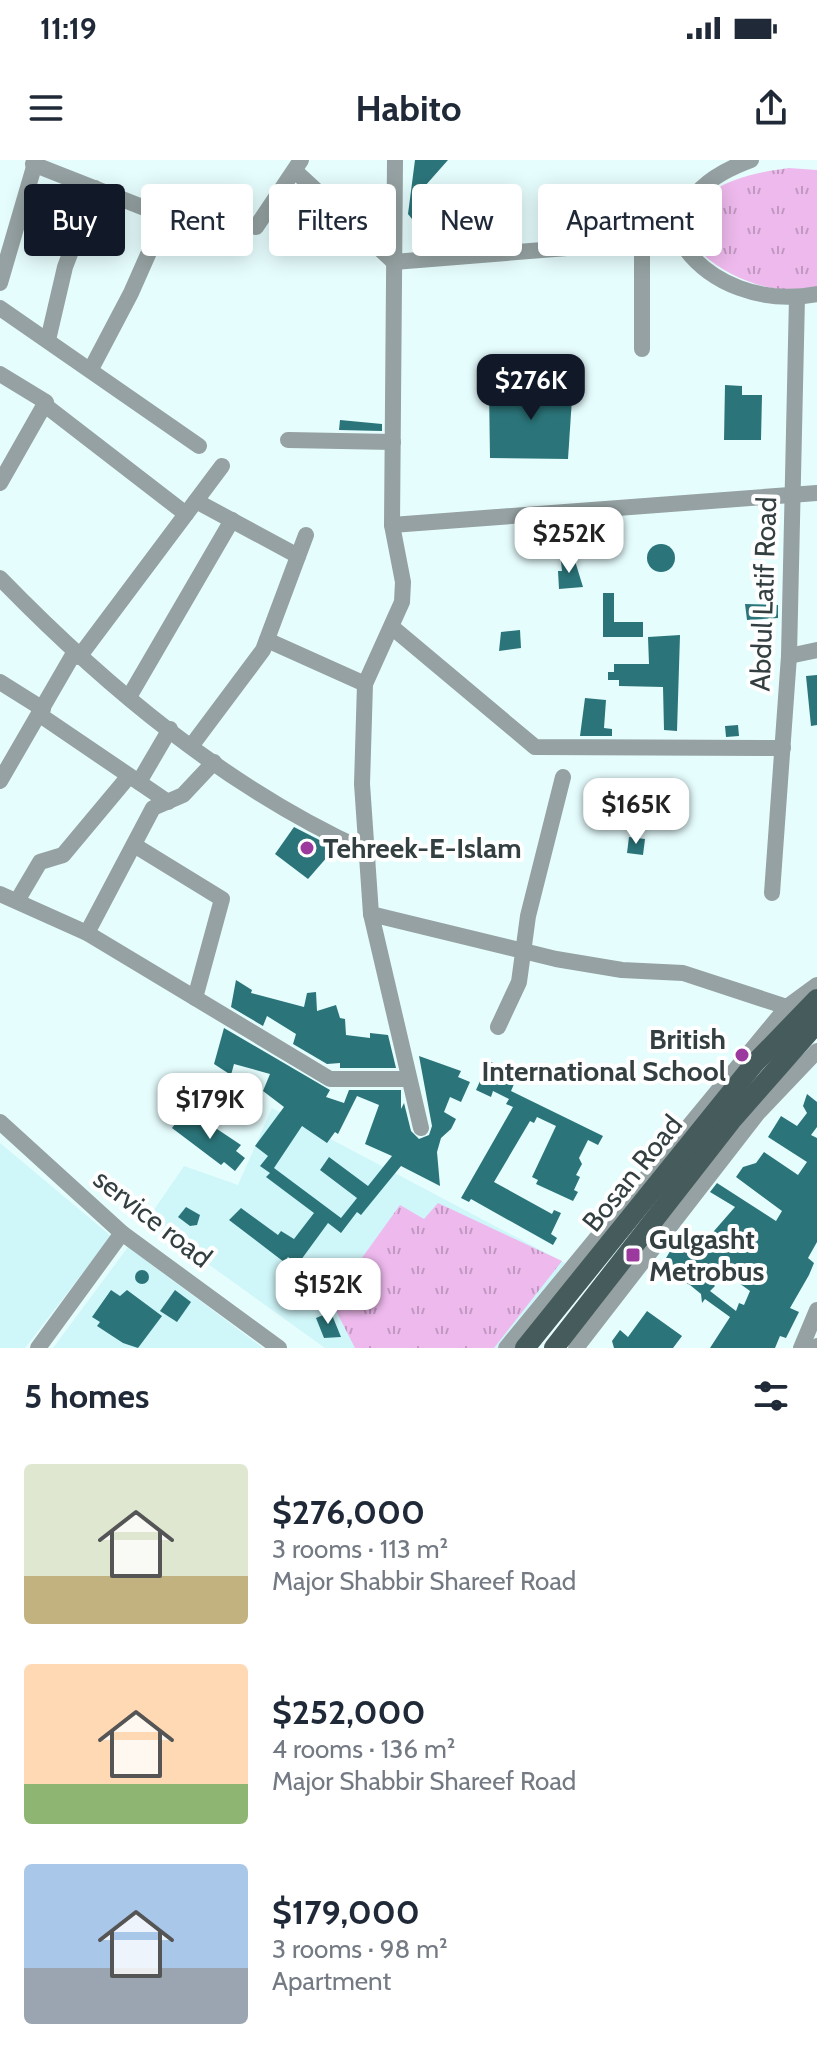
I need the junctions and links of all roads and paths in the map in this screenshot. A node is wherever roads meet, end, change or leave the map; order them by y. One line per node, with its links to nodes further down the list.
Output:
1 (395, 160): 14 (street)
2 (751, 160): 6 (street)
3 (34, 161): 5 (street); 9 (street)
4 (298, 165): 8 (street); 14 (street)
5 (86, 184)
6 (706, 184)
7 (125, 200): 21 (street)
8 (256, 227)
9 (4, 245): 15 (street)
10 (538, 250): 14 (street)
11 (69, 256): 19 (street)
12 (642, 256): 20 (street)
13 (690, 256): 17 (street)
14 (394, 262): 25 (street)
15 (0, 283)
16 (817, 294): 17 (street)
17 (797, 297): 30 (street, Abdul Latif Road)
18 (0, 308): 19 (street)
19 (48, 340): 21 (street)
20 (642, 349)
21 (91, 369): 26 (street)
22 (0, 374): 23 (street)
23 (46, 406): 28 (street); 31 (street)
24 (288, 440): 25 (street)
25 (393, 442): 33 (street)
26 (199, 446)
27 (222, 466): 31 (street)
28 (0, 483)
29 (817, 493): 30 (street)
30 (793, 495): 33 (street); 41 (street, Abdul Latif Road)
31 (191, 507): 32 (street); 40 (street)
32 (232, 520): 35 (street); 44 (street)
33 (392, 525): 37 (street)
34 (306, 535): 35 (street)
35 (298, 556): 38 (street)
36 (0, 578): 40 (street)
37 (393, 628): 43 (street); 48 (street)
38 (267, 640): 43 (street); 47 (street)
39 (817, 650): 41 (street)
40 (76, 655): 44 (street); 45 (street)
41 (789, 656): 48 (street, Abdul Latif Road)
42 (0, 682): 45 (street)
43 (365, 684): 55 (street)
44 (129, 697): 46 (street)
45 (42, 712): 51 (street); 52 (street)
46 (170, 729): 47 (street); 51 (street)
47 (192, 745): 49 (street)
48 (783, 748): 56 (street, Abdul Latif Road)
49 (214, 762): 53 (street); 55 (street)
50 (563, 777): 61 (street)
51 (134, 779): 53 (street); 58 (street)
52 (0, 781)
53 (168, 802): 54 (street)
54 (134, 845): 60 (street); 63 (street)
55 (366, 851): 59 (street)
56 (772, 893)
57 (0, 894): 58 (street)
58 (17, 901): 60 (street)
59 (371, 914): 61 (street); 69 (street)
60 (87, 933): 63 (street)
61 (521, 951): 65 (street); 67 (street)
62 (817, 985): 65 (street)
63 (195, 998): 69 (street)
64 (817, 999): 77 (main road, Bosan Road)
65 (787, 1007): 76 (street)
66 (817, 1023): 78 (main road, Bosan Road)
67 (498, 1027)
68 (817, 1051): 79 (street)
69 (408, 1079): 71 (street)
70 (0, 1122): 72 (street, service road)
71 (421, 1128)
72 (122, 1233): 74 (street); 75 (street, service road)
73 (817, 1310): 80 (street)
74 (38, 1348)
75 (279, 1348)
76 (506, 1348)
77 (525, 1348)
78 (554, 1348)
79 (576, 1348)
80 (801, 1348)

